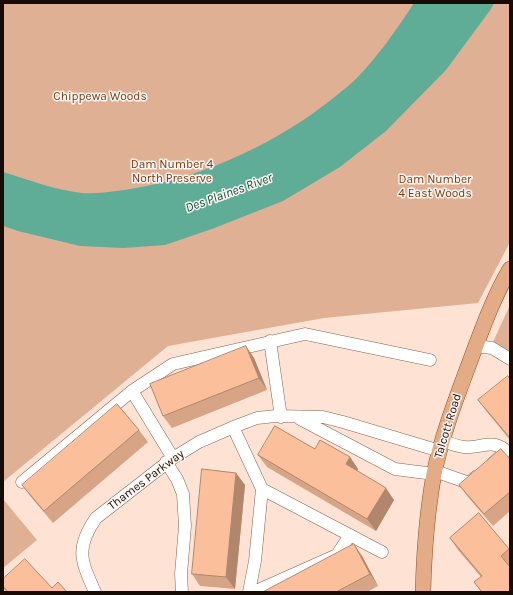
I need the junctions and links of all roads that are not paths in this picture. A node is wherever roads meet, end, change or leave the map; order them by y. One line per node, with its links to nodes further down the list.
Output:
1 (510, 269): 3 (main road, Talcott Road)
2 (270, 341): 5 (street); 6 (street); 7 (street)
3 (476, 346): 4 (street); 10 (main road, Talcott Road)
4 (510, 359)
5 (430, 360)
6 (132, 391): 11 (street); 13 (street)
7 (281, 416): 8 (street, Thames Parkway); 9 (street, Thames Parkway)
8 (296, 417): 10 (street, Thames Parkway); 12 (street, Thames Parkway)
9 (233, 427): 11 (street, Thames Parkway); 14 (street)
10 (441, 446): 12 (main road, Talcott Road); 12 (street, Thames Parkway)
11 (169, 460): 17 (street, Thames Parkway); 18 (street)
12 (434, 473): 21 (main road, Talcott Road)
13 (22, 482)
14 (262, 489): 15 (street); 19 (street)
15 (350, 535): 16 (street); 20 (street)
16 (382, 552)
17 (95, 592)
18 (182, 592)
19 (249, 592)
20 (254, 592)
21 (423, 592)

